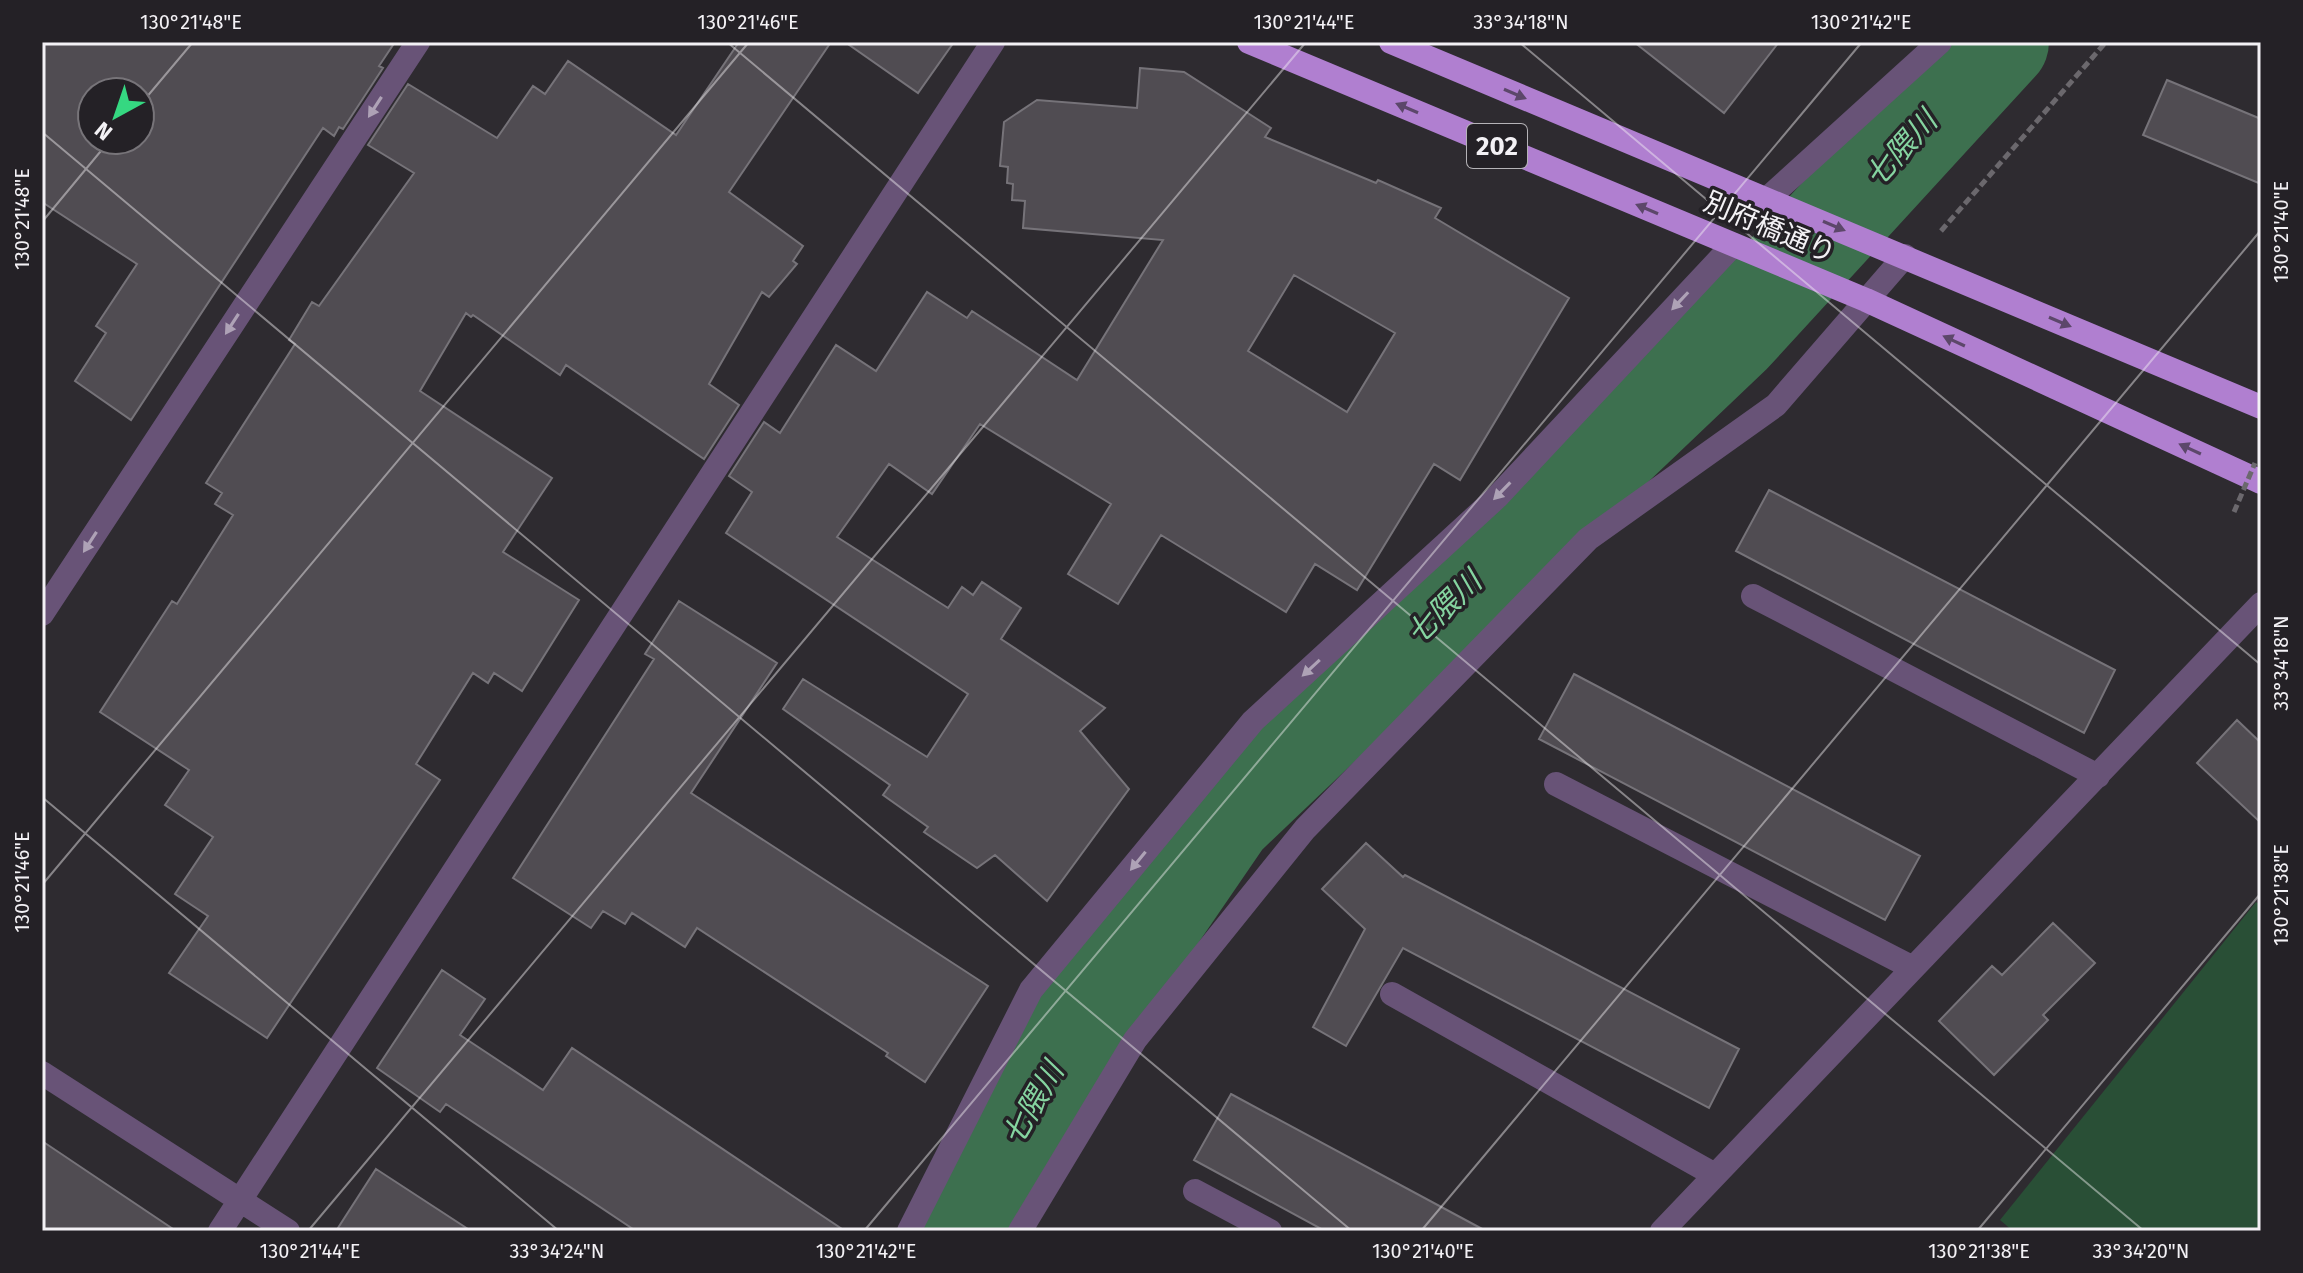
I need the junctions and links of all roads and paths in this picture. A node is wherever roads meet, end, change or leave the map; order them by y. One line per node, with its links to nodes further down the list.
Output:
1 (418, 42): 17 (street, one-way to 17)
2 (993, 42): 25 (street)
3 (1249, 42): 9 (highway, 別府橋通り / 202, one-way to 3)
4 (1392, 42): 7 (highway, 別府橋通り / 202, one-way to 7)
5 (1940, 42): 7 (street)
6 (2106, 42): 8 (path)
7 (1775, 202): 10 (highway, 別府橋通り / 202, one-way to 10)
8 (1935, 237)
9 (1739, 247): 11 (highway, 別府橋通り / 202); 28 (street, one-way to 28)
10 (1895, 252): 11 (street); 12 (highway, 別府橋通り / 202, one-way to 12)
11 (1866, 300): 13 (highway, 別府橋通り / 202, one-way to 11); 29 (street)
12 (2261, 407)
13 (2258, 472): 14 (path, bridge)
14 (2234, 512)
15 (1753, 596): 18 (street)
16 (2261, 604): 18 (street)
17 (42, 614)
18 (2098, 776): 20 (street)
19 (1556, 784): 20 (street)
20 (1913, 968): 23 (street)
21 (1392, 994): 23 (street)
22 (42, 1073): 25 (street)
23 (1715, 1175): 31 (street)
24 (1195, 1191): 30 (street)
25 (240, 1201): 26 (street); 27 (street)
26 (220, 1231)
27 (288, 1231)
28 (909, 1231)
29 (1020, 1231)
30 (1270, 1231)
31 (1662, 1231)

